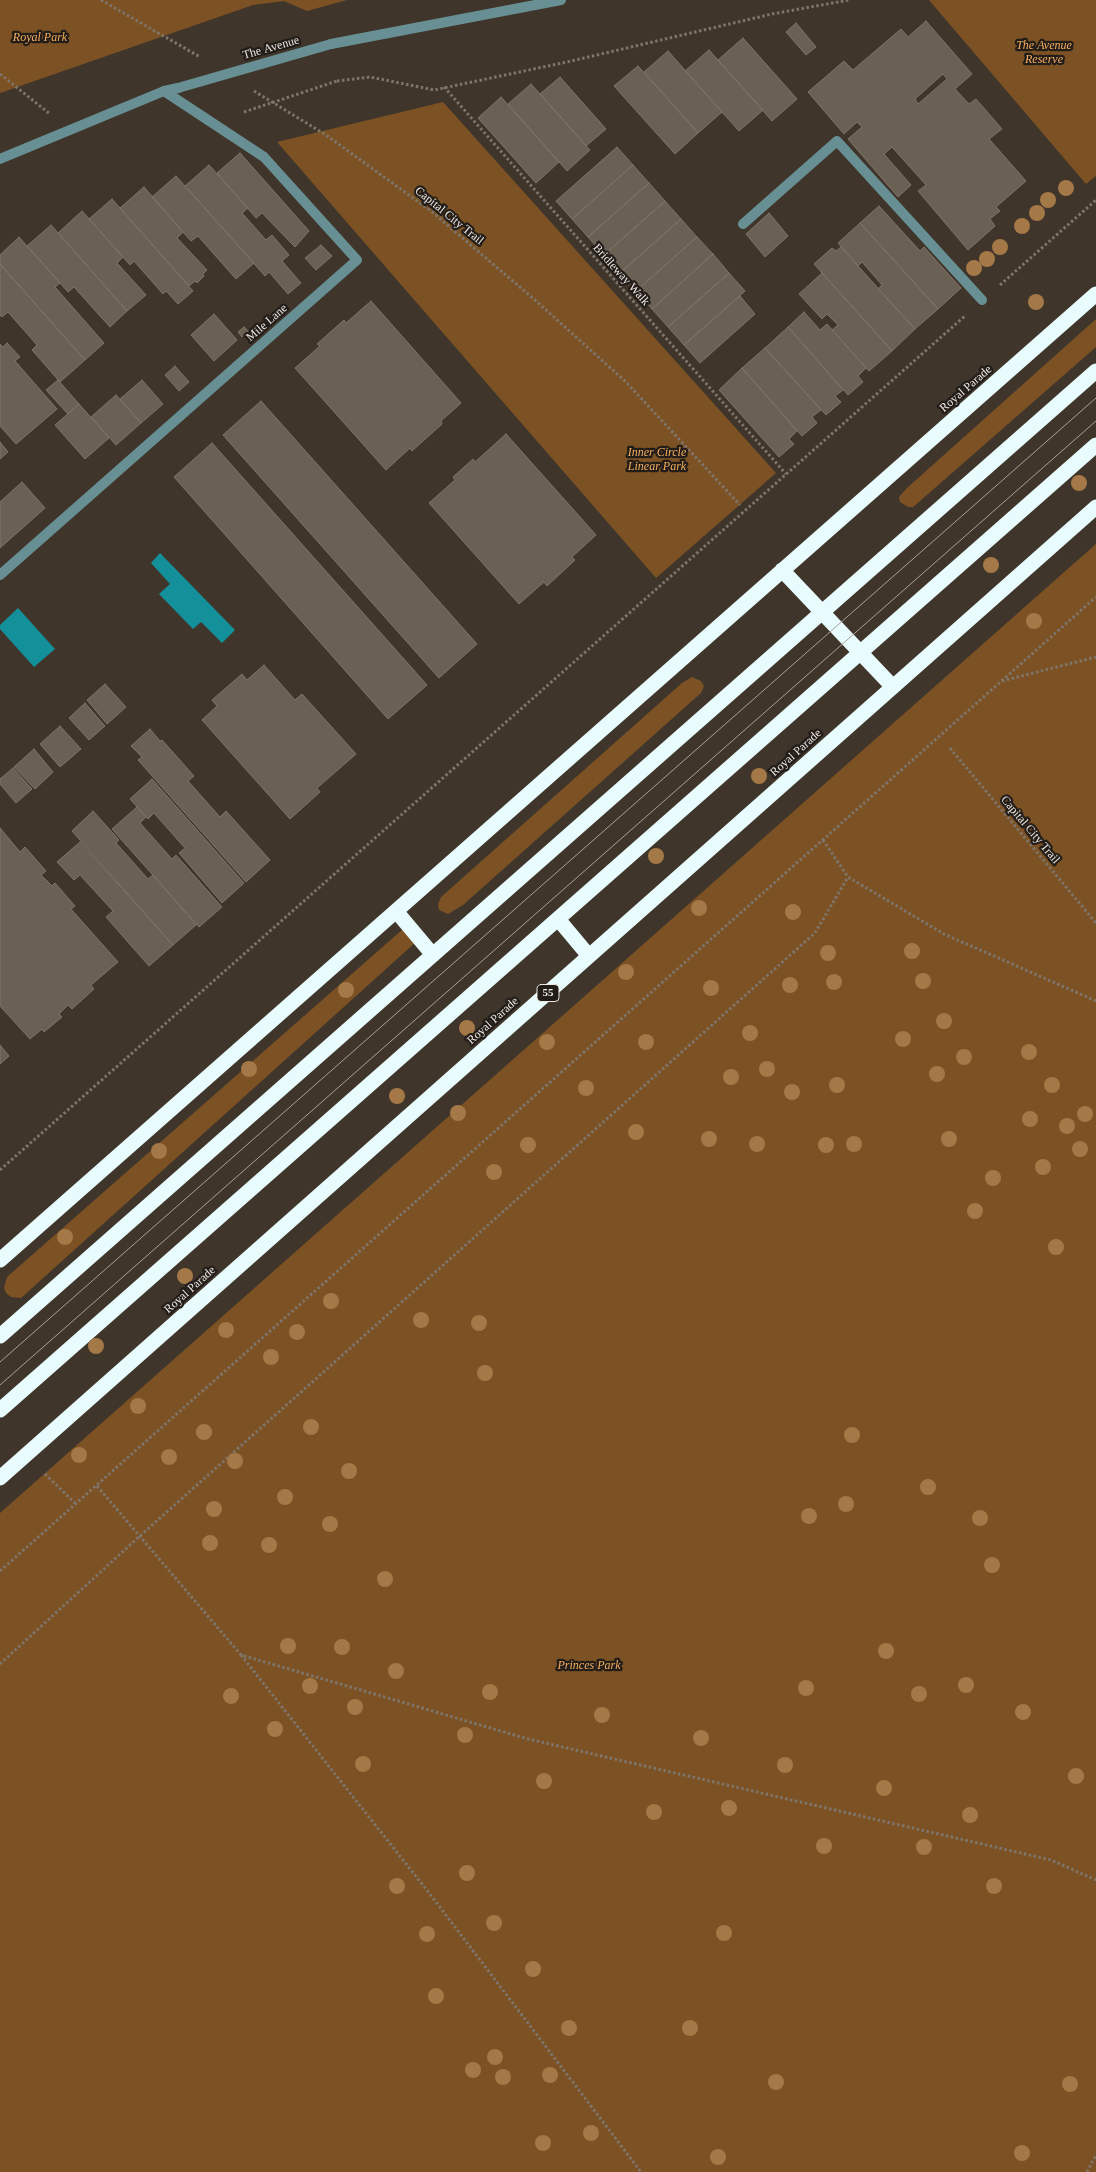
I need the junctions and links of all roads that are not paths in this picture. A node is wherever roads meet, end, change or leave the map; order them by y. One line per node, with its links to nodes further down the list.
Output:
1 (561, 0): 2 (street, The Avenue, bridge)
2 (164, 91): 3 (street, The Avenue); 11 (street, Mile Lane)
3 (0, 159)
4 (743, 224): 6 (street)
5 (1096, 294): 10 (highway, Royal Parade)
6 (982, 300)
7 (1096, 371): 12 (highway)
8 (1096, 445): 13 (highway)
9 (1096, 507): 14 (highway, Royal Parade / 55)
10 (782, 570): 12 (highway); 15 (highway, Royal Parade)
11 (0, 575)
12 (822, 612): 13 (highway); 17 (highway)
13 (860, 653): 14 (highway); 16 (highway)
14 (893, 687): 18 (highway, Royal Parade / 55)
15 (396, 910): 17 (highway); 19 (highway, Royal Parade)
16 (558, 919): 18 (highway); 21 (highway)
17 (433, 955): 20 (highway)
18 (589, 956): 22 (highway, Royal Parade / 55)
19 (0, 1260)
20 (0, 1336)
21 (0, 1410)
22 (0, 1478)

